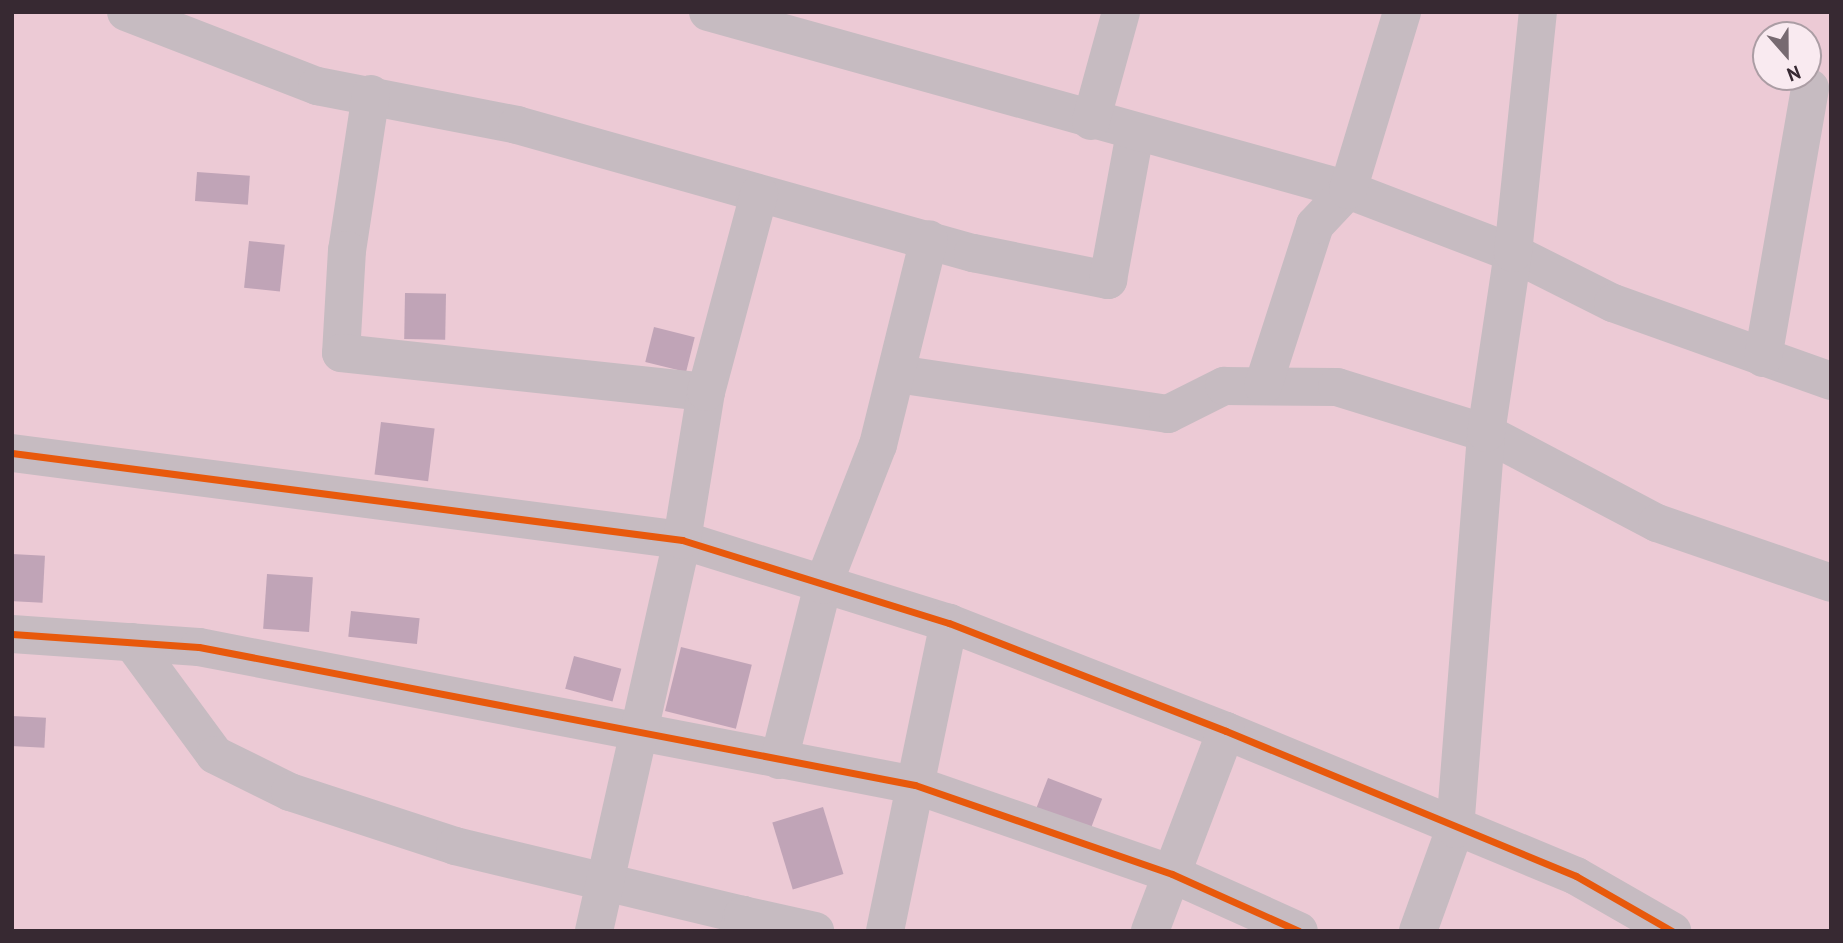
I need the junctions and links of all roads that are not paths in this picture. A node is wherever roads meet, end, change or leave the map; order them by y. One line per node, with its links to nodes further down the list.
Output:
1 (126, 12): 7 (street)
2 (708, 12): 8 (street)
3 (1121, 12): 8 (street)
4 (1402, 12): 10 (street)
5 (1538, 12): 13 (street)
6 (1809, 91): 14 (street)
7 (371, 94): 11 (street); 18 (street)
8 (1091, 121): 9 (street)
9 (1135, 133): 10 (street); 12 (street)
10 (1348, 190): 13 (street); 17 (street)
11 (759, 194): 12 (street); 18 (street)
12 (929, 239): 15 (street)
13 (1513, 253): 14 (street); 19 (street)
14 (1763, 358): 16 (street)
15 (897, 374): 17 (street); 23 (street)
16 (1831, 381)
17 (1263, 386): 19 (street)
18 (706, 392): 21 (street)
19 (1486, 433): 22 (street); 31 (street)
20 (12, 453): 21 (street)
21 (682, 540): 23 (street); 28 (street)
22 (1831, 583)
23 (823, 585): 24 (street); 29 (street)
24 (949, 622): 27 (street); 30 (street)
25 (12, 634): 26 (street)
26 (132, 642): 28 (street); 33 (street)
27 (1226, 731): 31 (street); 32 (street)
28 (635, 734): 29 (street); 33 (street)
29 (779, 760): 30 (street)
30 (915, 785): 32 (street); 37 (street)
31 (1455, 829): 40 (street); 41 (street)
32 (1172, 874): 38 (street); 39 (street)
33 (607, 879): 34 (street); 35 (street)
34 (740, 923): 36 (street)
35 (594, 931)
36 (815, 931)
37 (885, 931)
38 (1150, 931)
39 (1299, 931)
40 (1418, 931)
41 (1672, 931)

